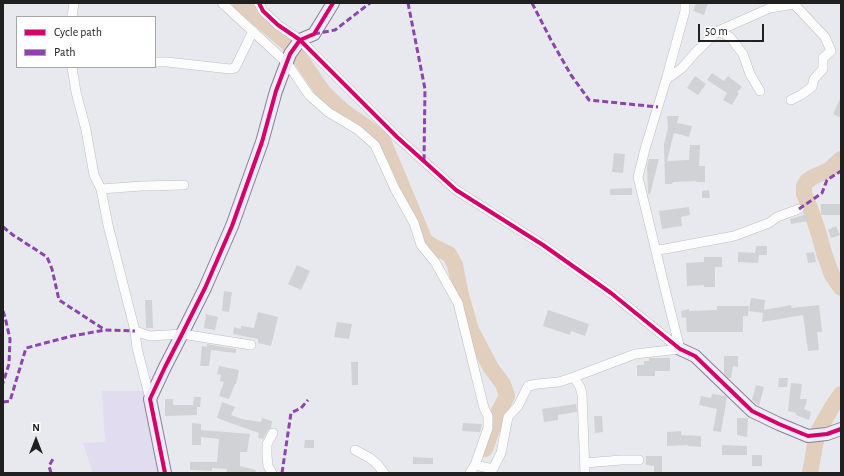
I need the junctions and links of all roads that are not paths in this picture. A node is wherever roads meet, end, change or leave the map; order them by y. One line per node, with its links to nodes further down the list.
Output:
1 (74, 3): 7 (street)
2 (222, 3): 8 (street)
3 (259, 3): 10 (street)
4 (333, 3): 10 (street)
5 (685, 3): 14 (street)
6 (795, 4): 9 (street); 16 (street)
7 (72, 16)
8 (253, 31): 11 (street); 12 (street)
9 (718, 31): 14 (street); 15 (street)
10 (300, 40): 12 (street); 24 (street)
11 (156, 62)
12 (287, 63): 22 (street); 32 (street)
13 (72, 68): 18 (street)
14 (666, 80): 20 (street)
15 (760, 91)
16 (791, 100)
17 (184, 185): 18 (street)
18 (102, 190): 21 (street)
19 (799, 208): 20 (street)
20 (656, 250): 24 (street)
21 (135, 331): 22 (street); 26 (street)
22 (182, 334): 23 (street); 26 (street)
23 (251, 344)
24 (680, 349): 25 (street); 27 (street)
25 (574, 377): 31 (street); 32 (street)
26 (150, 399): 33 (street)
27 (841, 430)
28 (273, 433): 34 (street)
29 (355, 450): 35 (street)
30 (639, 460): 31 (street)
31 (585, 463): 37 (street)
32 (475, 464): 36 (street)
33 (165, 473)
34 (272, 473)
35 (384, 473)
36 (470, 473)
37 (585, 473)

